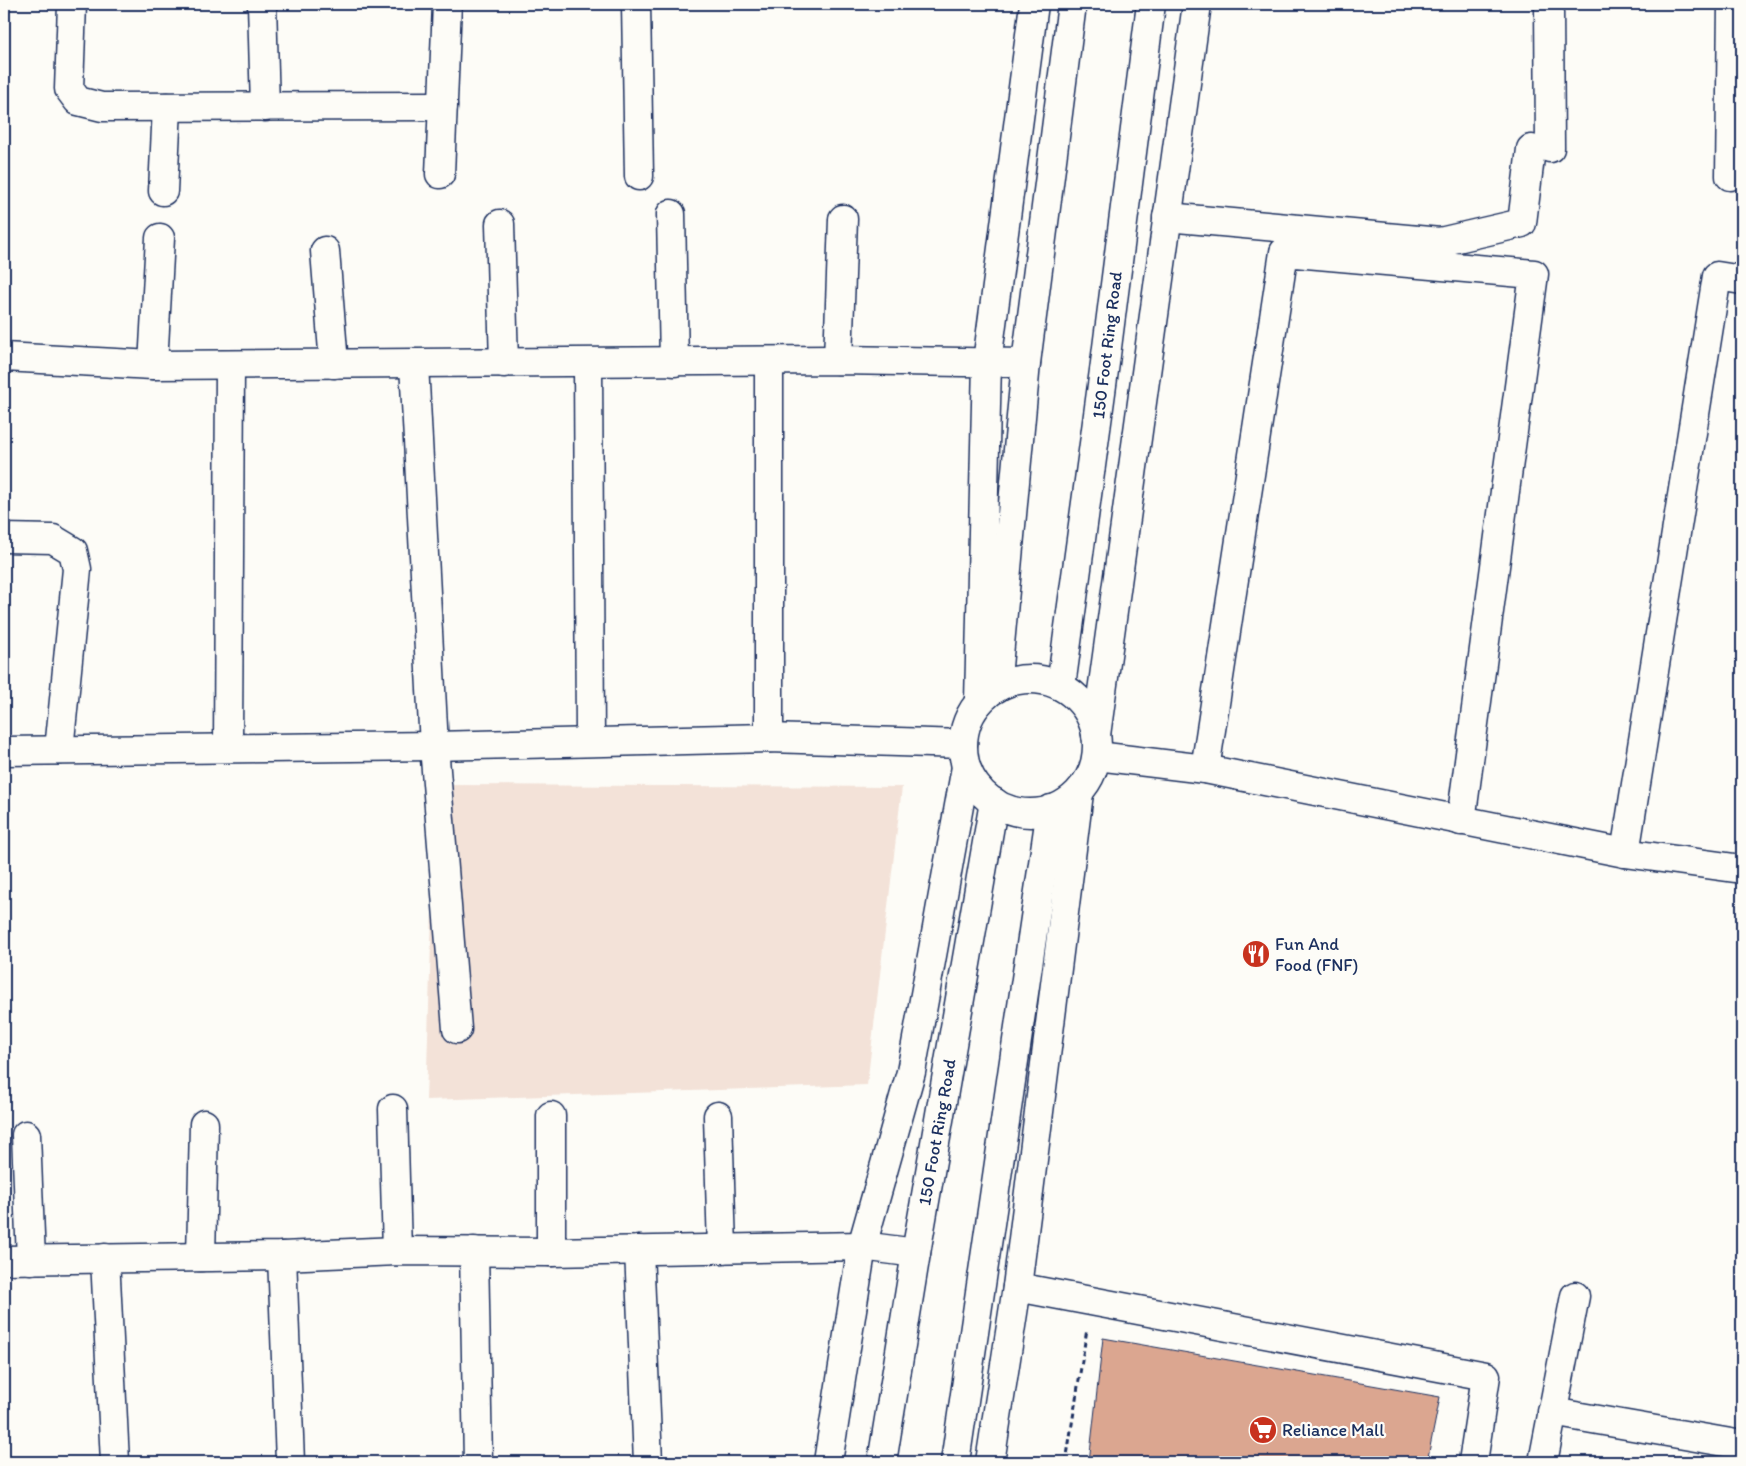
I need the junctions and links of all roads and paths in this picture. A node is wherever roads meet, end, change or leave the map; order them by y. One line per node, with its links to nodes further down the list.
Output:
1 (72, 4): 12 (main road)
2 (262, 4): 13 (main road)
3 (447, 4): 11 (main road)
4 (636, 4): 15 (main road)
5 (1034, 4): 30 (main road)
6 (1072, 4): 31 (main road)
7 (1151, 4): 38 (main road, 150 Foot Ring Road)
8 (1197, 4): 19 (main road)
9 (1549, 4): 19 (main road)
10 (1732, 4): 16 (main road)
11 (443, 106): 13 (main road); 14 (main road)
12 (167, 107): 13 (main road); 17 (main road)
13 (265, 107)
14 (440, 174)
15 (639, 176)
16 (1730, 176)
17 (163, 191)
18 (670, 214): 29 (main road)
19 (1167, 217): 43 (main road)
20 (843, 219): 26 (main road)
21 (500, 224): 32 (main road)
22 (160, 238): 35 (main road)
23 (325, 250): 33 (main road)
24 (1742, 280): 53 (main road)
25 (4, 357): 35 (main road)
26 (838, 360): 27 (main road); 30 (main road)
27 (769, 361): 29 (main road); 40 (main road)
28 (588, 362): 29 (main road); 32 (main road); 41 (main road)
29 (674, 362)
30 (987, 362): 31 (main road); 39 (main road)
31 (1026, 362): 39 (main road)
32 (504, 363): 34 (main road)
33 (334, 364): 34 (main road); 36 (main road)
34 (414, 364): 42 (main road)
35 (153, 365): 36 (main road)
36 (230, 365): 44 (main road)
37 (4, 538): 45 (main road)
38 (1061, 686): 39 (main road); 43 (main road)
39 (988, 695): 47 (main road)
40 (769, 738): 41 (main road); 47 (main road)
41 (590, 741): 42 (main road)
42 (434, 746): 44 (main road); 55 (main road)
43 (1097, 746): 48 (main road); 49 (main road)
44 (228, 747): 45 (main road)
45 (59, 750): 46 (main road)
46 (4, 751)
47 (965, 756): 50 (main road); 61 (main road)
48 (1205, 769): 52 (main road); 52 (main road)
49 (1079, 793): 51 (main road); 73 (main road)
50 (994, 802): 51 (main road); 67 (main road, 150 Foot Ring Road)
51 (1051, 809): 84 (main road)
52 (1460, 821): 53 (main road)
53 (1625, 853): 54 (main road)
54 (1742, 869)
55 (458, 1029)
56 (393, 1109): 64 (main road)
57 (551, 1116): 66 (main road)
58 (718, 1116): 62 (main road)
59 (204, 1124): 69 (main road)
60 (26, 1136): 72 (main road)
61 (862, 1246): 62 (main road); 67 (main road); 82 (main road)
62 (722, 1249): 63 (main road)
63 (639, 1250): 66 (main road); 81 (main road)
64 (397, 1251): 65 (main road); 68 (main road)
65 (474, 1251): 66 (main road); 80 (main road)
66 (551, 1252)
67 (916, 1253): 83 (main road, 150 Foot Ring Road)
68 (282, 1256): 69 (main road); 79 (main road)
69 (201, 1257): 70 (main road)
70 (105, 1258): 72 (main road); 78 (main road)
71 (4, 1260): 72 (main road)
72 (31, 1260)
73 (1017, 1287): 75 (main road); 85 (main road)
74 (1575, 1296): 76 (main road)
75 (1091, 1301): 86 (path); 87 (main road)
76 (1552, 1412): 77 (main road); 88 (main road)
77 (1742, 1445)
78 (115, 1462)
79 (290, 1462)
80 (478, 1462)
81 (648, 1462)
82 (828, 1462)
83 (882, 1462)
84 (955, 1462)
85 (990, 1462)
86 (1066, 1462)
87 (1473, 1462)
88 (1543, 1462)

